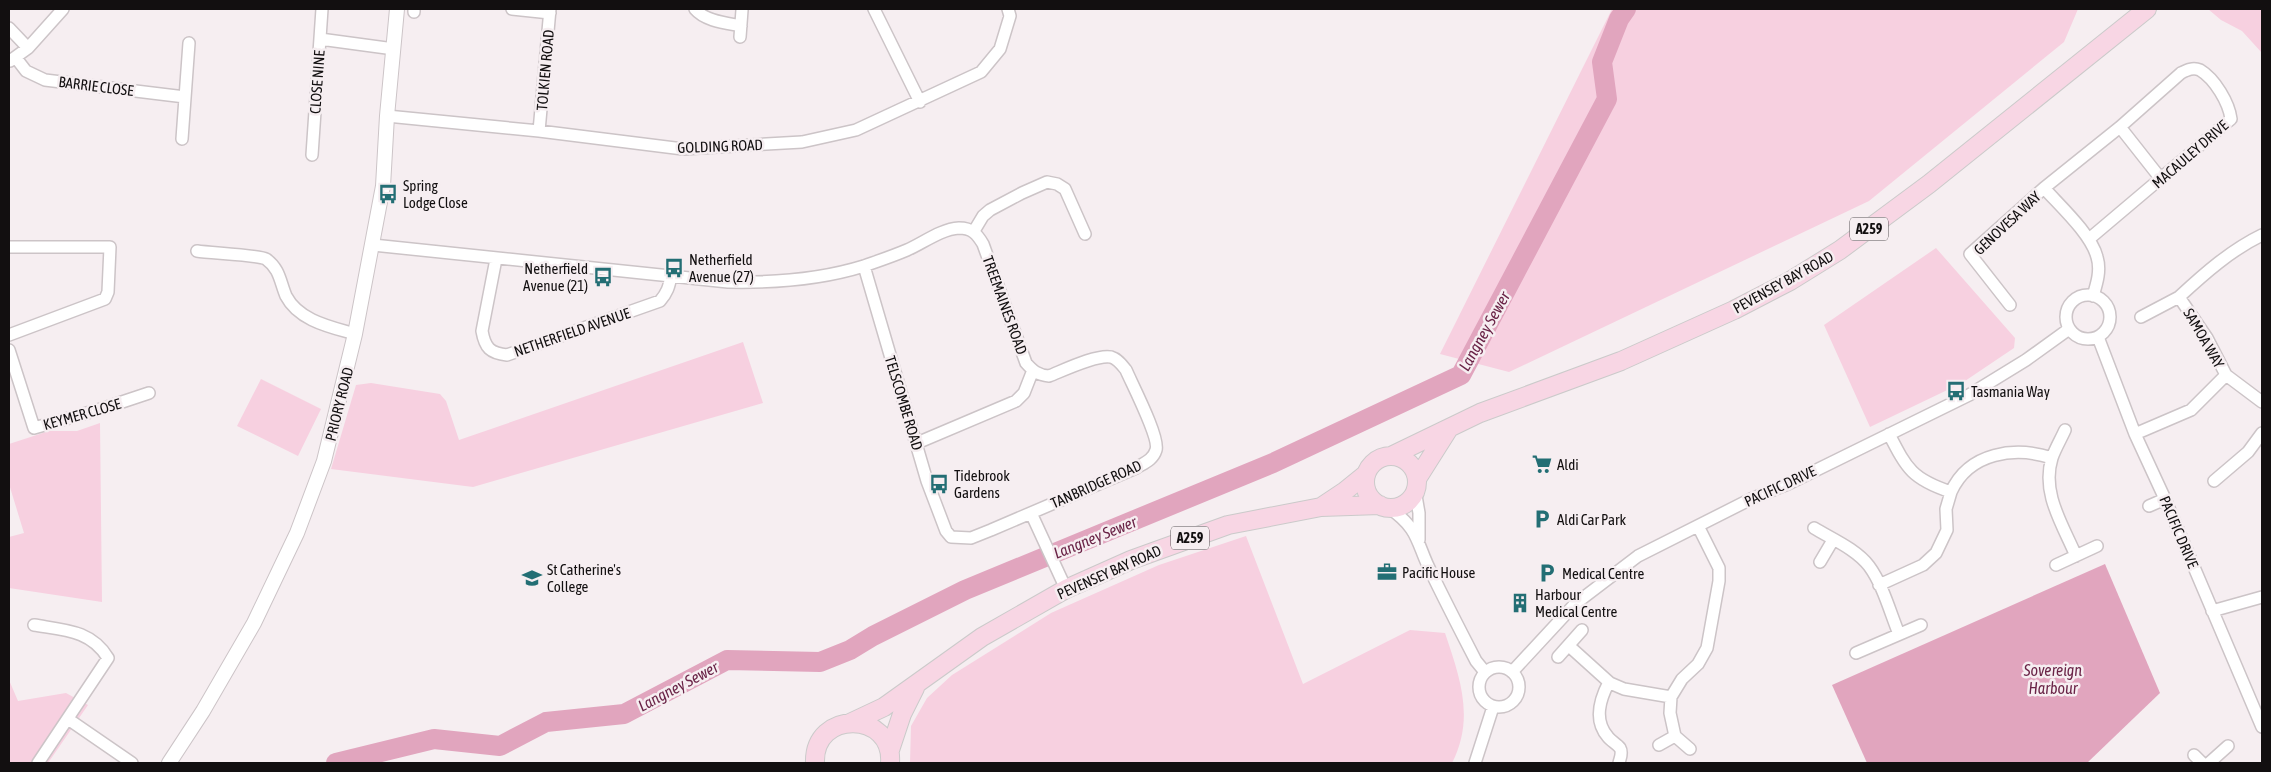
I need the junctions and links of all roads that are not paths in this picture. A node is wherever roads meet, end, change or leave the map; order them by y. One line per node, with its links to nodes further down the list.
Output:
1 (63, 9): 14 (street)
2 (322, 9): 12 (street, CLOSE NINE)
3 (397, 9): 15 (street, PRIORY ROAD)
4 (512, 9): 10 (street)
5 (695, 9): 9 (street)
6 (874, 9): 18 (street)
7 (1008, 9): 18 (street, GOLDING ROAD)
8 (2147, 9): 49 (main road, PEVENSEY BAY ROAD / A259)
9 (742, 10)
10 (550, 11): 21 (street, TOLKIEN ROAD)
11 (9, 28): 14 (street)
12 (320, 39): 15 (street); 23 (street, CLOSE NINE)
13 (189, 43): 17 (street)
14 (28, 48): 16 (street)
15 (394, 49): 19 (street, PRIORY ROAD)
16 (12, 60): 17 (street, BARRIE CLOSE)
17 (185, 96): 22 (street)
18 (920, 102): 21 (street, GOLDING ROAD)
19 (387, 116): 21 (street, GOLDING ROAD); 30 (street, PRIORY ROAD)
20 (2120, 127): 24 (street); 24 (street, MACAULEY DRIVE); 25 (street)
21 (539, 130)
22 (182, 139)
23 (312, 155)
24 (2161, 179): 29 (street, MACAULEY DRIVE)
25 (2044, 188): 29 (street); 38 (street, GENOVESA WAY)
26 (974, 232): 27 (street); 34 (street); 45 (street, TREEMAINES ROAD)
27 (1085, 234)
28 (2262, 235): 37 (street, SAMOA WAY)
29 (2089, 240): 36 (street)
30 (373, 245): 33 (street); 41 (street, PRIORY ROAD)
31 (9, 246): 42 (street)
32 (197, 251): 41 (street)
33 (496, 259): 35 (street); 35 (street, NETHERFIELD AVENUE)
34 (864, 266): 35 (street); 54 (street, TELSCOMBE ROAD)
35 (671, 276)
36 (2093, 296): 40 (street); 43 (street)
37 (2179, 297): 39 (street); 46 (street, SAMOA WAY)
38 (2010, 305)
39 (2141, 317)
40 (2069, 329): 43 (street); 52 (street, PACIFIC DRIVE)
41 (356, 334): 104 (street, PRIORY ROAD)
42 (9, 335)
43 (2098, 337): 53 (street, PACIFIC DRIVE)
44 (9, 350): 47 (street, KEYMER CLOSE)
45 (1033, 370): 54 (street); 55 (street, TREEMAINES ROAD)
46 (2226, 376): 48 (street); 53 (street, SAMOA WAY)
47 (149, 393)
48 (2262, 402)
49 (1448, 430): 56 (main road, PEVENSEY BAY ROAD / A259); 60 (main road, PEVENSEY BAY ROAD / A259)
50 (2065, 430): 57 (street)
51 (2262, 433): 59 (street)
52 (1888, 434): 61 (street); 67 (street, PACIFIC DRIVE)
53 (2135, 434): 62 (street, PACIFIC DRIVE)
54 (917, 443): 69 (street, TELSCOMBE ROAD)
55 (1156, 450): 66 (street, TANBRIDGE ROAD)
56 (1393, 456): 58 (main road); 60 (main road)
57 (2052, 458): 61 (street); 73 (street)
58 (1366, 474): 63 (main road); 65 (main road, PEVENSEY BAY ROAD / A259)
59 (2214, 481)
60 (1416, 485): 63 (main road); 70 (street)
61 (1951, 492): 76 (street)
62 (2165, 499): 64 (street); 79 (street, PACIFIC DRIVE)
63 (1384, 506): 65 (main road, PEVENSEY BAY ROAD / A259); 70 (street)
64 (2149, 506)
65 (1322, 507): 77 (main road, PEVENSEY BAY ROAD / A259)
66 (1031, 513): 69 (street, TANBRIDGE ROAD); 77 (street, TANBRIDGE ROAD)
67 (1698, 526): 88 (street, PACIFIC DRIVE); 91 (street)
68 (1814, 528): 71 (street)
69 (951, 537)
70 (1419, 540): 87 (street)
71 (1833, 540): 74 (street); 76 (street)
72 (2097, 546): 73 (street)
73 (2076, 556): 75 (street)
74 (1820, 562)
75 (2056, 565)
76 (1879, 584): 83 (street)
77 (1066, 589): 90 (main road, PEVENSEY BAY ROAD / A259)
78 (2262, 597): 79 (street)
79 (2212, 611): 95 (street, PACIFIC DRIVE)
80 (34, 625): 93 (street)
81 (1922, 625): 83 (street)
82 (1582, 630): 84 (street)
83 (1899, 634): 85 (street)
84 (1568, 646): 86 (street); 89 (street)
85 (1856, 653)
86 (1558, 657)
87 (1485, 672): 88 (street); 92 (street)
88 (1512, 672): 92 (street)
89 (1609, 682): 91 (street); 106 (street)
90 (917, 685): 94 (main road, PEVENSEY BAY ROAD / A259); 100 (main road, PEVENSEY BAY ROAD / A259)
91 (1671, 696): 96 (street)
92 (1493, 706): 105 (street)
93 (68, 719): 102 (street); 103 (street)
94 (850, 723): 100 (main road); 101 (main road, PEVENSEY BAY ROAD)
95 (2262, 727)
96 (1675, 736): 97 (street); 99 (street)
97 (1659, 745)
98 (2228, 746): 107 (street)
99 (1690, 749)
100 (890, 757)
101 (812, 761)
102 (38, 763)
103 (132, 763)
104 (169, 763)
105 (1475, 763)
106 (1619, 763)
107 (2209, 763)

